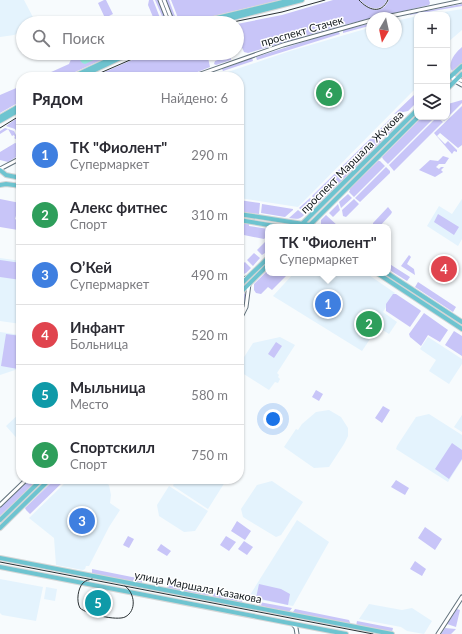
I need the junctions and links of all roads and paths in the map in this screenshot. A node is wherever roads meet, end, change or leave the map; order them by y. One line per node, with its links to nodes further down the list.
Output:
1 (160, 0): 7 (street)
2 (164, 0): 8 (street)
3 (291, 0): 9 (main road)
4 (302, 0): 10 (main road)
5 (462, 1): 6 (street)
6 (402, 14)
7 (166, 16)
8 (170, 16)
9 (225, 16)
10 (241, 16)
11 (366, 22): 12 (street, проспект Стачек)
12 (244, 59)
13 (108, 60): 17 (main road)
14 (116, 60): 18 (main road)
15 (240, 60): 19 (street, проспект Стачек)
16 (462, 66): 21 (main road)
17 (83, 72)
18 (91, 72)
19 (206, 72)
20 (462, 74): 22 (main road)
21 (451, 76): 22 (street)
22 (458, 80): 23 (street); 24 (main road)
23 (462, 85)
24 (450, 87)
25 (16, 108): 28 (main road)
26 (16, 112): 30 (main road)
27 (414, 113): 40 (main road, проспект Маршала Жукова)
28 (0, 117)
29 (415, 120): 41 (main road, проспект Маршала Жукова)
30 (0, 121)
31 (16, 161): 32 (street)
32 (0, 170): 33 (main road)
33 (16, 177)
34 (0, 185): 35 (main road)
35 (16, 185)
36 (244, 215): 39 (main road)
37 (244, 221): 38 (main road)
38 (265, 224)
39 (295, 224)
40 (302, 224)
41 (311, 224)
42 (265, 261): 46 (main road)
43 (265, 268): 48 (main road)
44 (382, 276): 52 (main road)
45 (391, 276): 51 (main road)
46 (246, 278): 47 (main road)
47 (244, 280)
48 (249, 284): 49 (main road); 50 (street)
49 (244, 289)
50 (244, 311)
51 (462, 322)
52 (462, 329)
53 (22, 484): 56 (street)
54 (37, 484): 57 (main road)
55 (45, 484): 58 (main road)
56 (0, 505)
57 (0, 520)
58 (0, 528)
59 (0, 558): 66 (main road, улица Маршала Казакова)
60 (0, 567): 62 (main road, улица Маршала Казакова)
61 (462, 597): 67 (street)
62 (293, 624): 63 (main road, улица Маршала Казакова); 64 (street)
63 (304, 626): 64 (street); 65 (main road, улица Маршала Казакова)
64 (297, 633)
65 (346, 634)
66 (392, 634)
67 (438, 634)

